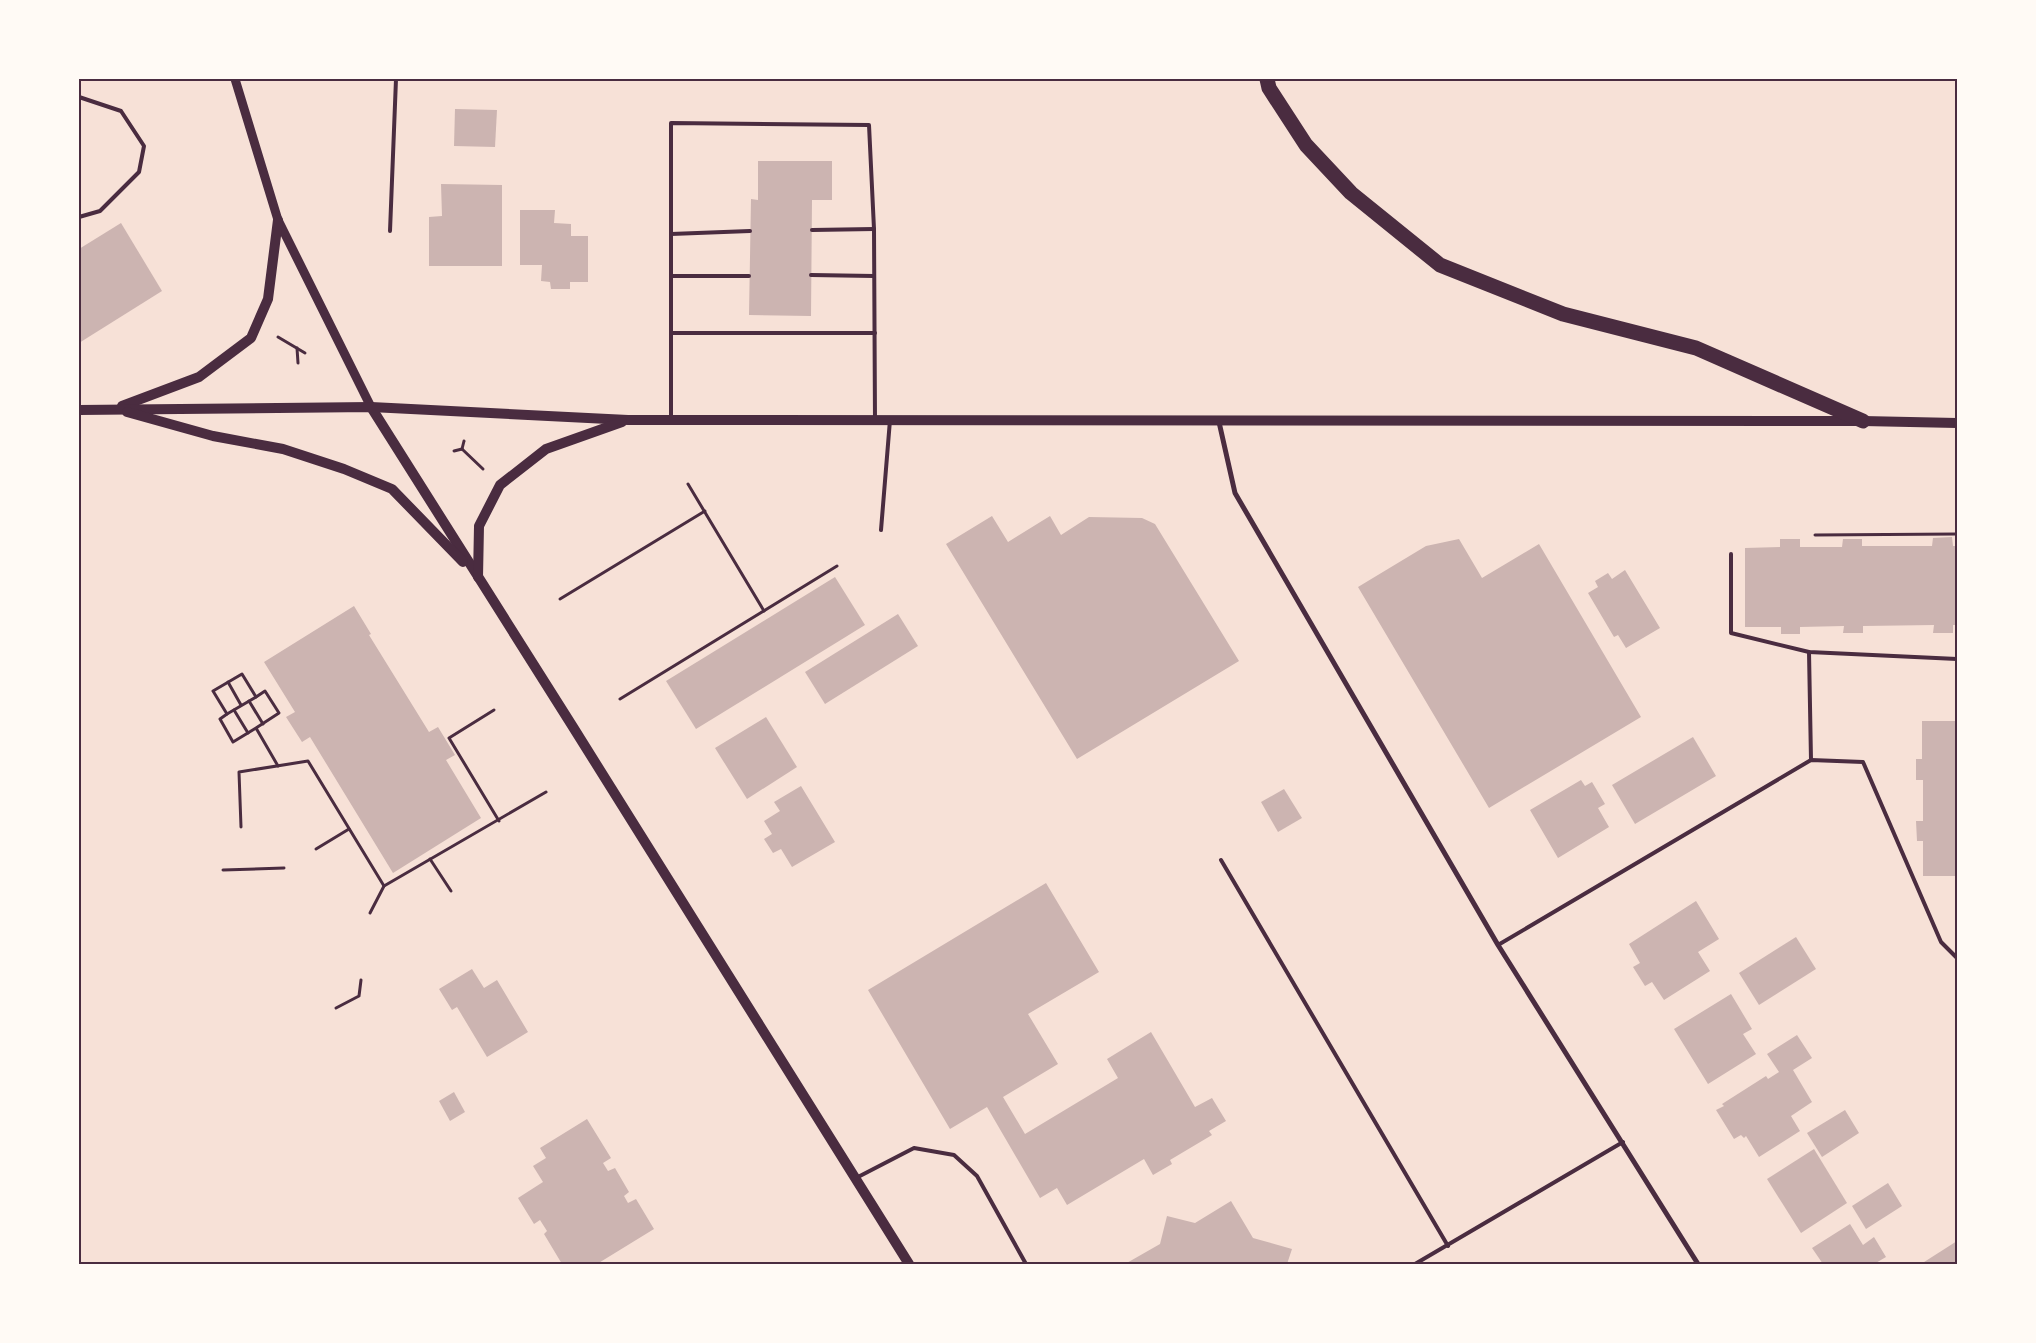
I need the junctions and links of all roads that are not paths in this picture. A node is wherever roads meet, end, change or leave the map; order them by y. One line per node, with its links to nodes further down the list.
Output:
1 (235, 79): 6 (street)
2 (396, 79): 9 (lane)
3 (1266, 79): 25 (highway)
4 (79, 97): 5 (lane)
5 (79, 217)
6 (278, 220): 18 (street); 19 (main road)
7 (874, 228): 8 (lane); 11 (lane); 15 (lane)
8 (812, 230)
9 (390, 231)
10 (750, 232): 11 (lane)
11 (671, 234): 12 (lane)
12 (671, 276): 13 (lane); 16 (lane)
13 (749, 276)
14 (811, 276): 15 (lane)
15 (874, 276): 17 (lane)
16 (672, 333): 17 (lane); 21 (lane)
17 (874, 333): 23 (lane)
18 (371, 407): 19 (main road); 22 (main road); 30 (main road)
19 (115, 408): 20 (main road); 30 (main road)
20 (79, 410)
21 (671, 419): 22 (main road); 23 (main road)
22 (628, 420): 30 (main road)
23 (875, 420): 24 (main road)
24 (890, 420): 26 (main road); 28 (lane)
25 (1863, 421): 26 (main road); 27 (main road)
26 (1219, 422): 35 (street)
27 (1957, 423)
28 (881, 530)
29 (1731, 554): 31 (lane)
30 (478, 577): 38 (main road)
31 (1809, 652): 32 (lane); 33 (lane)
32 (1957, 659)
33 (1811, 760): 35 (lane); 36 (lane)
34 (1221, 860): 39 (lane)
35 (1498, 945): 37 (street)
36 (1957, 958)
37 (1623, 1142): 39 (lane); 43 (street)
38 (856, 1178): 40 (main road); 41 (lane)
39 (1448, 1246): 42 (lane)
40 (909, 1264)
41 (1026, 1264)
42 (1415, 1264)
43 (1698, 1264)

